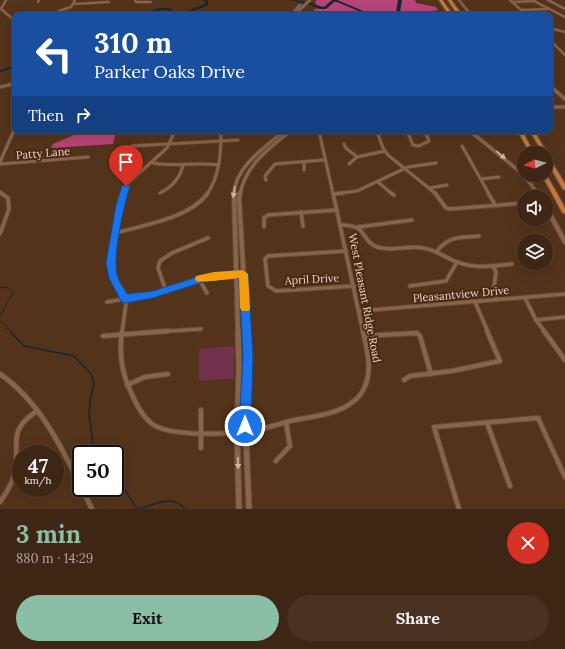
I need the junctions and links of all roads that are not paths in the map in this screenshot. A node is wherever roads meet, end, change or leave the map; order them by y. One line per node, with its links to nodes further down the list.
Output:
1 (6, 0): 25 (street)
2 (75, 0): 15 (street)
3 (135, 0): 13 (street)
4 (440, 0): 21 (highway)
5 (450, 0): 22 (highway)
6 (459, 0): 23 (street)
7 (510, 0): 14 (street)
8 (548, 0): 17 (street)
9 (551, 0): 17 (street)
10 (306, 1): 19 (main road); 20 (main road)
11 (534, 1): 14 (street); 16 (street)
12 (108, 2): 15 (street)
13 (150, 2)
14 (512, 2): 16 (street)
15 (74, 4): 18 (street)
16 (547, 9): 24 (street)
17 (565, 9)
18 (59, 11)
19 (294, 12)
20 (297, 12)
21 (448, 12)
22 (459, 12)
23 (469, 12)
24 (565, 17)
25 (12, 18)
26 (553, 29): 27 (street)
27 (565, 32)
28 (553, 43): 29 (street)
29 (565, 55)
30 (12, 85): 31 (street)
31 (0, 87)
32 (553, 89): 33 (main road)
33 (565, 99)
34 (565, 106): 35 (main road)
35 (553, 108)
36 (12, 134): 61 (street)
37 (174, 134): 50 (street)
38 (222, 134): 49 (street)
39 (280, 134): 106 (main road, one-way to 106)
40 (286, 134): 107 (main road)
41 (320, 134): 59 (street, West Pleasant Ridge Road)
42 (378, 134): 56 (street)
43 (408, 134): 44 (street)
44 (426, 134)
45 (474, 134): 80 (main road, one-way to 80)
46 (522, 134): 54 (highway)
47 (534, 134): 55 (highway)
48 (238, 140): 49 (street)
49 (222, 141): 50 (street); 66 (street)
50 (171, 144): 52 (street); 62 (street)
51 (344, 144): 58 (street)
52 (132, 146)
53 (462, 146): 72 (street)
54 (528, 146)
55 (540, 146)
56 (385, 151): 58 (street); 68 (street)
57 (88, 157): 61 (street, Patty Lane)
58 (357, 157): 64 (street)
59 (324, 160): 60 (street); 83 (street, West Pleasant Ridge Road)
60 (304, 162): 70 (street); 74 (street)
61 (0, 163)
62 (153, 163): 65 (street); 73 (street)
63 (436, 163): 68 (street)
64 (349, 164)
65 (183, 165): 66 (street); 82 (street)
66 (218, 165): 96 (street)
67 (125, 168): 73 (street)
68 (405, 168): 75 (street); 78 (street)
69 (553, 168): 79 (highway)
70 (304, 170)
71 (498, 177): 72 (street)
72 (481, 178): 86 (street)
73 (133, 179): 96 (street)
74 (266, 180)
75 (378, 182): 83 (street); 84 (street)
76 (548, 182): 89 (highway)
77 (447, 185): 78 (street)
78 (430, 188): 86 (street)
79 (565, 188)
80 (535, 190)
81 (0, 192): 97 (street)
82 (160, 193)
83 (333, 194): 87 (street, West Pleasant Ridge Road)
84 (394, 195)
85 (517, 204): 86 (street)
86 (496, 206)
87 (337, 210): 88 (street); 92 (street, West Pleasant Ridge Road)
88 (301, 212): 93 (street); 94 (street)
89 (565, 212)
90 (412, 220): 95 (street)
91 (553, 220): 100 (main road)
92 (340, 225): 95 (street); 101 (street, West Pleasant Ridge Road)
93 (304, 226)
94 (264, 227)
95 (358, 227): 102 (street)
96 (116, 233): 115 (street)
97 (0, 234)
98 (479, 236): 102 (street)
99 (208, 238): 111 (street)
100 (565, 242)
101 (346, 251): 109 (street, West Pleasant Ridge Road); 109 (street, April Drive)
102 (437, 251): 103 (street)
103 (457, 262): 105 (street); 110 (street)
104 (512, 264): 105 (street)
105 (493, 266): 116 (street)
106 (236, 274): 107 (street); 108 (street); 138 (main road)
107 (243, 274): 136 (main road)
108 (199, 279): 111 (street); 112 (street)
109 (354, 286): 119 (street, West Pleasant Ridge Road)
110 (410, 286)
111 (166, 291): 115 (street)
112 (207, 293)
113 (565, 294): 114 (street, Pleasantview Drive)
114 (525, 298): 116 (street, Pleasantview Drive); 121 (street)
115 (125, 299): 117 (street); 123 (street, West Pleasant Ridge Road)
116 (497, 300): 118 (street, Pleasantview Drive)
117 (107, 302)
118 (475, 302): 119 (street, Pleasantview Drive); 129 (street)
119 (359, 311): 125 (street, West Pleasant Ridge Road)
120 (565, 317): 121 (street)
121 (536, 320): 126 (street)
122 (202, 329): 123 (street)
123 (122, 335): 124 (street); 131 (street, West Pleasant Ridge Road)
124 (103, 336)
125 (364, 336): 129 (street); 134 (street, West Pleasant Ridge Road)
126 (565, 360)
127 (0, 374): 133 (street)
128 (168, 374): 131 (street)
129 (431, 374): 130 (street)
130 (404, 380)
131 (127, 385): 137 (street, West Pleasant Ridge Road)
132 (201, 410): 137 (street)
133 (38, 411): 143 (street); 144 (street)
134 (286, 422): 136 (street, West Pleasant Ridge Road); 140 (street)
135 (487, 422): 141 (street); 142 (street); 147 (street)
136 (246, 431): 138 (street, West Pleasant Ridge Road); 146 (main road)
137 (201, 432): 138 (street, West Pleasant Ridge Road); 139 (street)
138 (237, 432): 145 (main road, one-way to 145)
139 (201, 448)
140 (276, 461)
141 (565, 477)
142 (510, 486)
143 (0, 502)
144 (92, 509)
145 (239, 509)
146 (249, 509)
147 (459, 509)

